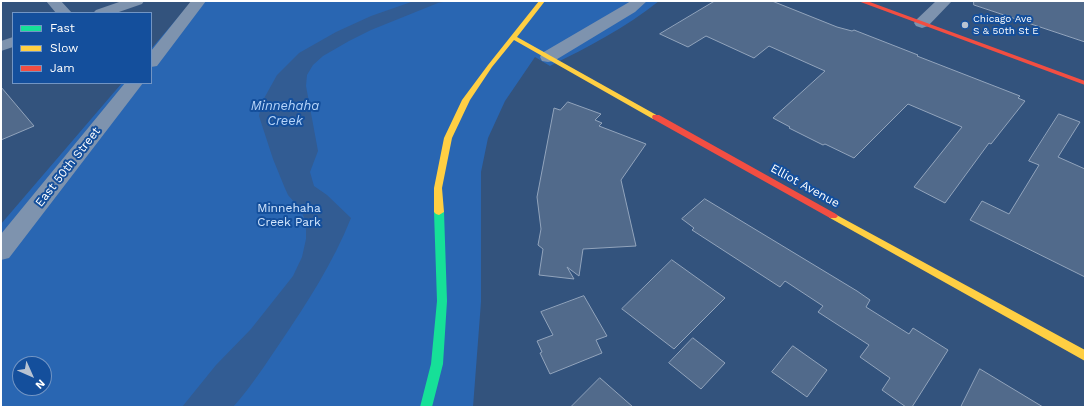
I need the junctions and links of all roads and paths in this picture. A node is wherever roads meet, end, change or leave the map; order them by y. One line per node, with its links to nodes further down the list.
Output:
1 (54, 1): 8 (street)
2 (137, 1): 9 (street)
3 (199, 1): 15 (street)
4 (542, 1): 11 (street)
5 (640, 1): 14 (street)
6 (862, 1): 10 (street)
7 (945, 1): 10 (street)
8 (63, 12)
9 (104, 12)
10 (922, 23): 16 (street)
11 (513, 36): 14 (street, Elliot Avenue); 20 (street)
12 (12, 42): 13 (street)
13 (1, 46)
14 (548, 57): 19 (street, Elliot Avenue)
15 (152, 61)
16 (1085, 83)
17 (133, 84): 18 (street, East 50th Street)
18 (1, 252)
19 (1085, 356)
20 (426, 407)

